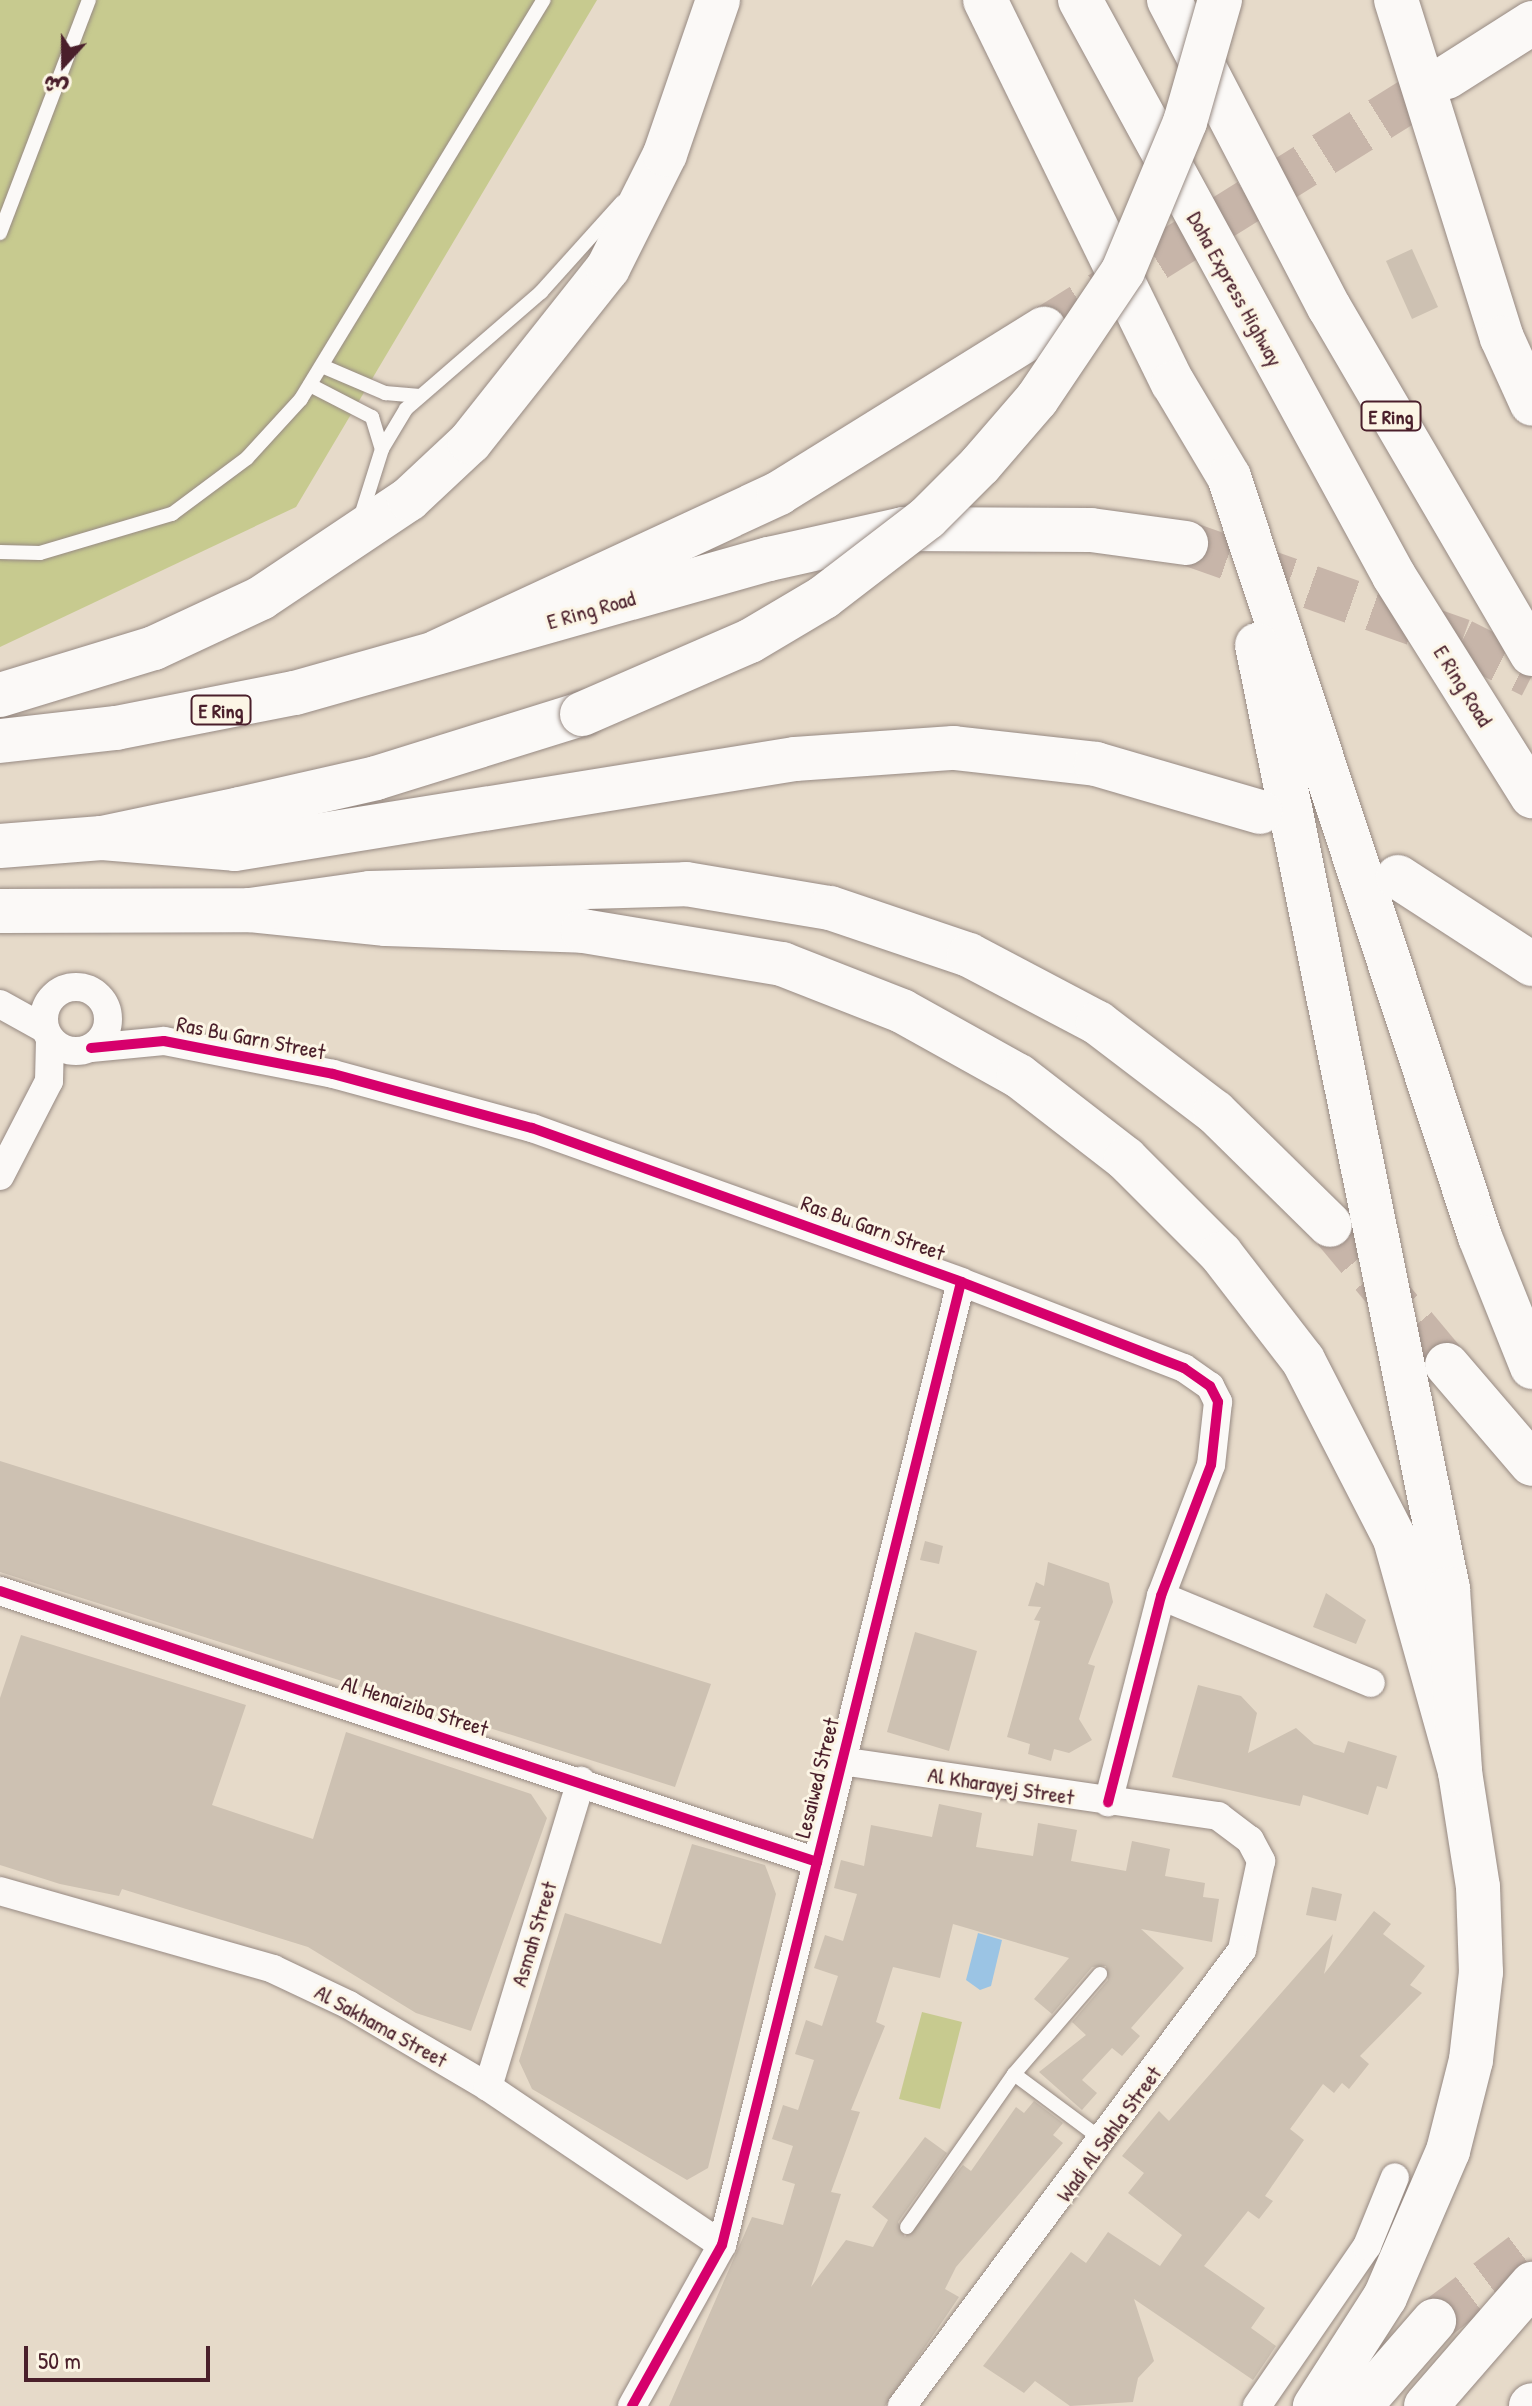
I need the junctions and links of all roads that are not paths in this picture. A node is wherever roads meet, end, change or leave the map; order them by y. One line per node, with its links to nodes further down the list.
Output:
1 (89, 0): 14 (lane)
2 (544, 0): 16 (lane)
3 (718, 0): 12 (main road)
4 (985, 0): 17 (main road)
5 (1080, 0): 25 (main road, Doha Express Highway)
6 (1169, 0): 13 (main road)
7 (1205, 0): 13 (main road)
8 (1220, 0): 32 (main road, bridge)
9 (1396, 0): 20 (main road)
10 (1532, 23): 11 (main road)
11 (1447, 77)
12 (665, 154): 19 (lane); 22 (main road)
13 (1254, 165): 27 (main road, E Ring)
14 (0, 233)
15 (1044, 329): 26 (main road)
16 (322, 366): 18 (lane); 19 (lane)
17 (1173, 383): 46 (main road); 52 (main road)
18 (310, 385): 21 (lane); 24 (lane)
19 (420, 396): 21 (lane)
20 (1532, 404)
21 (382, 449): 22 (lane)
22 (357, 536): 28 (main road)
23 (1186, 543): 26 (main road, E Ring Road)
24 (0, 552)
25 (1394, 576): 30 (main road, E Ring Road)
26 (437, 652): 29 (main road, E Ring Road / E Ring)
27 (1532, 654)
28 (0, 695)
29 (0, 741)
30 (1532, 796)
31 (1260, 812): 32 (main road)
32 (102, 838): 33 (main road)
33 (0, 846)
34 (1398, 877): 37 (main road)
35 (250, 910): 36 (main road); 43 (main road); 52 (main road)
36 (0, 911)
37 (1532, 964)
38 (0, 1004): 41 (street)
39 (106, 1008): 40 (street, Ras Bu Garn Street); 41 (street); 41 (street)
40 (164, 1041): 41 (street, Ras Bu Garn Street); 44 (street, Ras Bu Garn Street)
41 (66, 1042): 42 (street)
42 (0, 1176)
43 (1330, 1225)
44 (961, 1282): 49 (street, Ras Bu Garn Street); 51 (street, Lesaiwed Street)
45 (1447, 1365): 47 (main road)
46 (1532, 1367)
47 (1532, 1464)
48 (0, 1591): 53 (street, Al Henaiziba Street)
49 (1161, 1596): 50 (street); 54 (street, Ras Bu Garn Street)
50 (1371, 1683)
51 (841, 1761): 54 (street, Al Kharayej Street); 55 (street, Lesaiwed Street)
52 (1460, 1772): 69 (main road)
53 (581, 1781): 55 (street, Al Henaiziba Street); 59 (street, Asmah Street)
54 (1108, 1802): 60 (street, Wadi Al Sahla Street)
55 (817, 1862): 63 (street, Lesaiwed Street)
56 (0, 1891): 59 (street, Al Sakhama Street)
57 (1100, 1974): 58 (lane)
58 (1014, 2074): 60 (lane); 62 (lane)
59 (488, 2087): 63 (street, Al Sakhama Street)
60 (1105, 2141): 67 (street, Wadi Al Sahla Street)
61 (1395, 2177): 68 (street)
62 (907, 2227)
63 (722, 2245): 66 (street, Lesaiwed Street)
64 (1532, 2284): 71 (main road)
65 (1434, 2321): 70 (main road)
66 (632, 2406)
67 (902, 2406)
68 (1257, 2406)
69 (1315, 2406)
70 (1360, 2406)
71 (1426, 2406)

